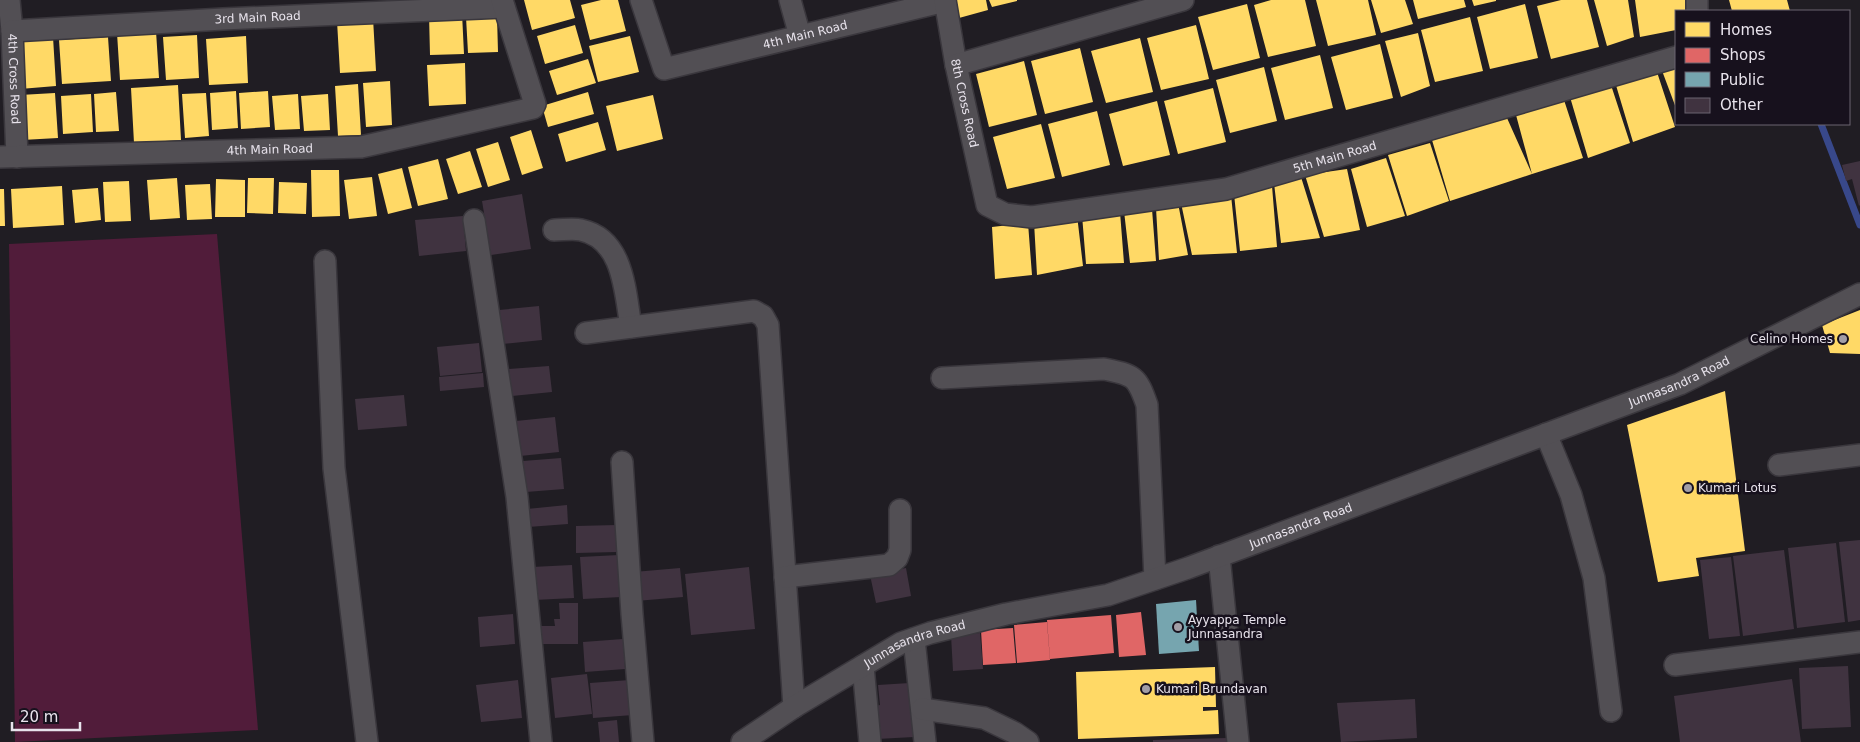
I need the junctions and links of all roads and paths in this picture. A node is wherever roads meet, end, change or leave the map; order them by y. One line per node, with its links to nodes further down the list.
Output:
1 (9, 0): 7 (street, 4th Cross Road)
2 (641, 0): 8 (street, 4th Main Road)
3 (790, 0): 8 (street)
4 (945, 0): 8 (street, 4th Main Road); 10 (street, 8th Cross Road)
5 (1183, 0): 10 (street)
6 (503, 3): 7 (street, 3rd Main Road); 11 (street, 4th Main Road)
7 (12, 31): 11 (street, 4th Cross Road)
8 (800, 36)
9 (1675, 57): 12 (street, 5th Main Road)
10 (956, 66): 12 (street, 8th Cross Road)
11 (9, 157)
12 (987, 205)
13 (474, 220): 36 (street)
14 (554, 230): 17 (street)
15 (326, 261): 35 (street)
16 (1860, 294): 20 (street, Junnasandra Road)
17 (632, 327): 18 (street); 26 (street)
18 (586, 333)
19 (942, 378): 27 (street)
20 (1546, 434): 25 (street, Junnasandra Road); 34 (street)
21 (1860, 455): 23 (street)
22 (622, 462): 37 (street)
23 (1779, 465)
24 (900, 510): 26 (street)
25 (1219, 556): 27 (street, Junnasandra Road); 42 (street)
26 (785, 577): 32 (street)
27 (1155, 579): 28 (street, Junnasandra Road)
28 (914, 639): 31 (street, Junnasandra Road); 33 (street)
29 (1860, 642): 30 (street)
30 (1675, 665)
31 (863, 666): 32 (street, Junnasandra Road); 39 (street)
32 (794, 707): 38 (street, Junnasandra Road)
33 (922, 709): 40 (street); 41 (street)
34 (1611, 711)
35 (367, 742)
36 (541, 742)
37 (643, 742)
38 (742, 742)
39 (870, 742)
40 (925, 742)
41 (1028, 742)
42 (1238, 742)

